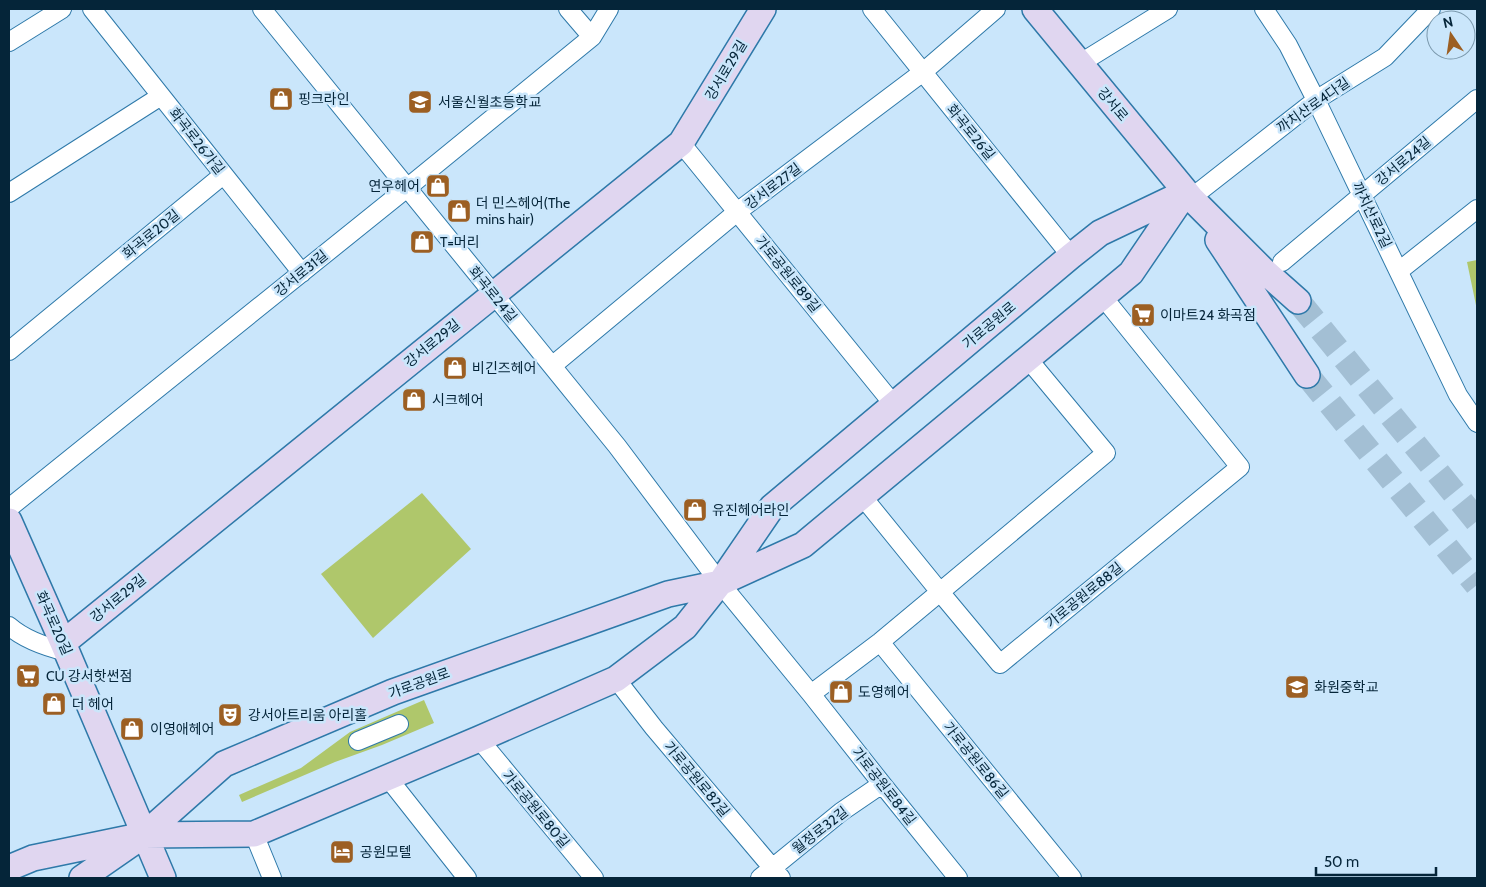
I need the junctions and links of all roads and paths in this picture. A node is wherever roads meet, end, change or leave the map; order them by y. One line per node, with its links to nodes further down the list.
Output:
1 (62, 9): 14 (street)
2 (92, 9): 17 (street, 화곡로26가길)
3 (262, 9): 22 (street, 화곡로24길)
4 (568, 9): 13 (street)
5 (609, 9): 13 (street, 강서로31길)
6 (763, 9): 20 (main road, 강서로29길)
7 (872, 9): 16 (street, 화곡로26길)
8 (996, 9): 16 (street, 강서로27길)
9 (1035, 9): 15 (main road, 강서로)
10 (1166, 9): 15 (street)
11 (1264, 9): 19 (street, 까치산로2길)
12 (1431, 9): 19 (street, 까치산로4다길)
13 (592, 37): 22 (street, 강서로31길)
14 (9, 42)
15 (1079, 64): 25 (main road, 강서로)
16 (923, 72): 27 (street, 강서로27길); 28 (street, 화곡로26길)
17 (161, 96): 21 (street, 화곡로26가길); 23 (street)
18 (1477, 99): 24 (street, 강서로24길)
19 (1316, 100): 24 (street, 까치산로2길); 25 (street, 까치산로4다길)
20 (681, 143): 27 (street, 가로공원로89길); 32 (main road, 강서로29길)
21 (223, 175): 31 (street, 화곡로26가길); 35 (street, 화곡로20길)
22 (407, 188): 31 (street, 강서로31길); 32 (street, 화곡로24길)
23 (9, 193)
24 (1362, 194): 29 (street, 강서로24길); 30 (street, 까치산로2길)
25 (1189, 195): 28 (main road, 가로공원로); 33 (main road, 가로공원로); 34 (main road, 강서로); 38 (main road, 강서로)
26 (1477, 210): 30 (street)
27 (738, 212): 37 (street, 강서로27길); 39 (street, 가로공원로89길)
28 (1071, 256): 39 (main road, 가로공원로)
29 (1282, 262)
30 (1399, 271): 40 (street, 까치산로2길)
31 (302, 273): 42 (street, 강서로31길)
32 (493, 294): 37 (street, 화곡로24길); 48 (main road, 강서로29길)
33 (1103, 297): 36 (main road, 가로공원로); 45 (street, 가로공원로88길)
34 (1298, 301)
35 (9, 351)
36 (1028, 358): 41 (main road, 가로공원로); 45 (street)
37 (552, 366): 44 (street, 화곡로24길)
38 (1307, 375)
39 (894, 405): 44 (main road, 가로공원로)
40 (1477, 423)
41 (862, 496): 44 (main road, 가로공원로); 45 (street, 가로공원로88길)
42 (9, 508)
43 (9, 521): 48 (main road, 화곡로20길)
44 (720, 583): 49 (main road, 가로공원로); 50 (street, 가로공원로84길); 57 (main road, 가로공원로)
45 (940, 592): 47 (street)
46 (9, 626): 48 (street)
47 (880, 642): 50 (street); 68 (street, 가로공원로86길)
48 (65, 648): 57 (main road, 화곡로20길)
49 (616, 680): 52 (main road, 가로공원로); 60 (street, 가로공원로82길)
50 (812, 694): 55 (street, 가로공원로84길)
51 (399, 724): 53 (street)
52 (479, 739): 54 (main road, 가로공원로); 66 (street, 가로공원로80길)
53 (358, 741)
54 (388, 778): 56 (main road, 가로공원로); 65 (street)
55 (882, 784): 60 (street, 월정로32길); 67 (street, 가로공원로84길)
56 (254, 834): 57 (main road, 가로공원로); 64 (street)
57 (144, 835): 58 (main road, 가로공원로); 62 (main road, 가로공원로); 63 (main road, 화곡로20길)
58 (33, 858): 59 (main road, 가로공원로); 61 (main road)
59 (9, 868)
60 (771, 875)
61 (75, 878)
62 (82, 878)
63 (163, 878)
64 (272, 878)
65 (468, 878)
66 (594, 878)
67 (958, 878)
68 (1072, 878)

